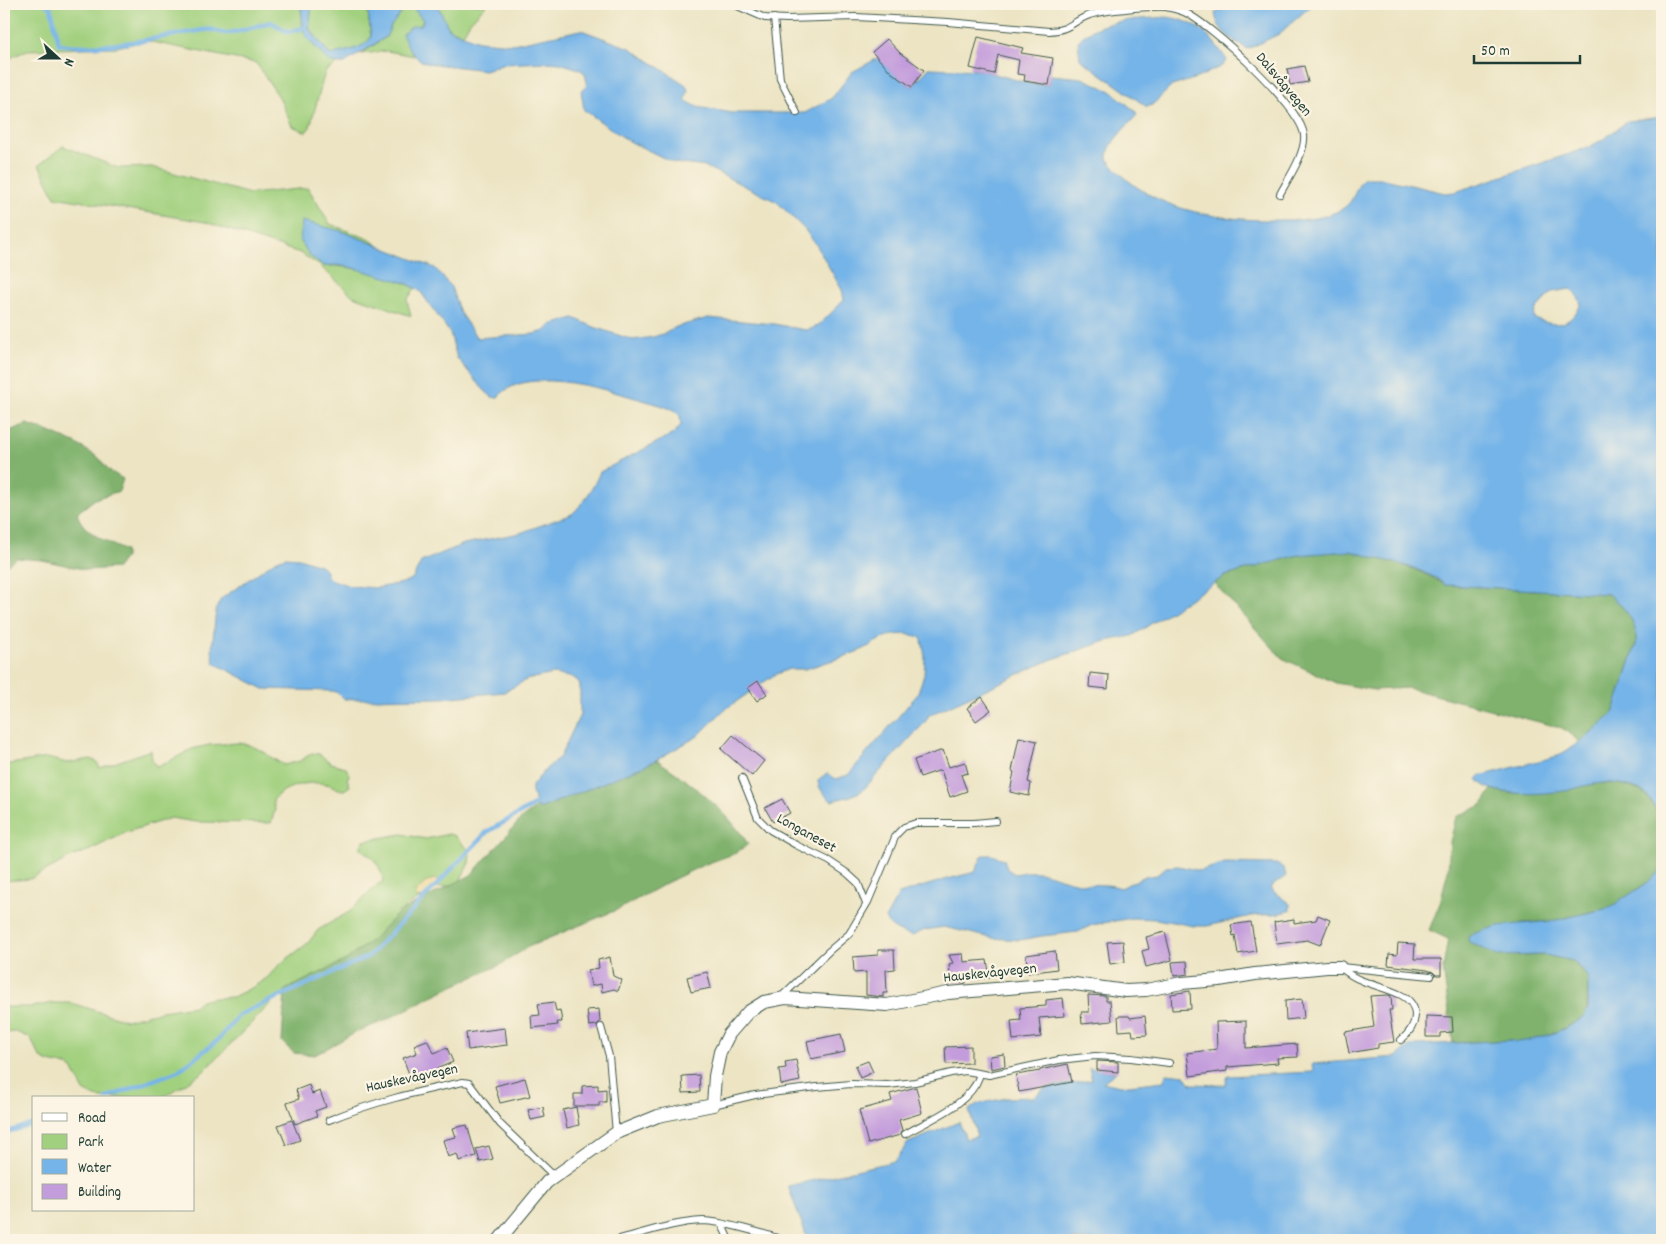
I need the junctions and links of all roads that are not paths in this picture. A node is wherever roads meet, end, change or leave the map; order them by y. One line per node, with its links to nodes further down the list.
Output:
1 (733, 4): 2 (lane, Dalsvågvegen)
2 (774, 18): 3 (lane); 4 (lane, Dalsvågvegen)
3 (797, 113)
4 (1280, 194)
5 (742, 778): 7 (lane, Longaneset)
6 (996, 821): 7 (lane)
7 (866, 904): 10 (lane)
8 (1340, 967): 9 (lane, Hauskevågvegen); 10 (street, Hauskevågvegen); 12 (lane)
9 (1431, 976)
10 (779, 999): 15 (street, Hauskevågvegen)
11 (601, 1027): 17 (lane)
12 (1401, 1040)
13 (1169, 1063): 14 (lane)
14 (978, 1073): 15 (lane); 18 (lane)
15 (713, 1104): 17 (street)
16 (328, 1120): 19 (lane, Hauskevågvegen)
17 (616, 1133): 19 (street)
18 (905, 1134)
19 (554, 1176): 21 (street)
20 (722, 1225): 22 (lane); 23 (lane); 24 (lane)
21 (499, 1240)
22 (616, 1240)
23 (729, 1240)
24 (782, 1240)

